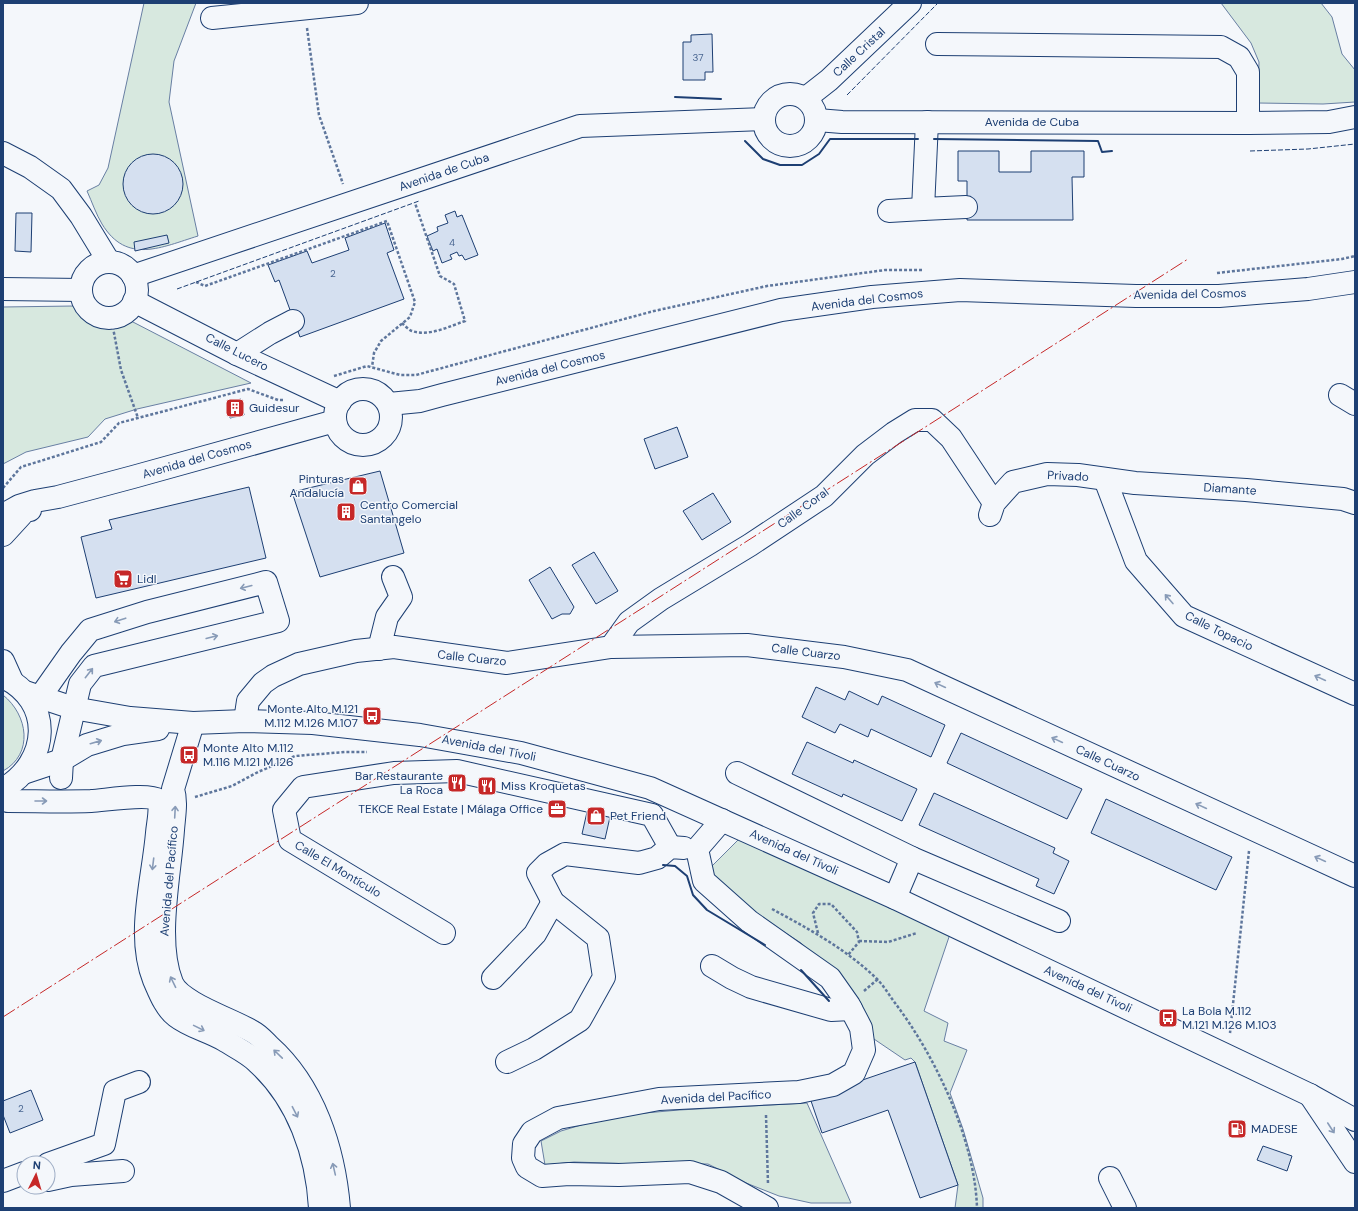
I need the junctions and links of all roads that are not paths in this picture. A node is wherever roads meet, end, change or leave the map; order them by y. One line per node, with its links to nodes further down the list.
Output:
1 (357, 3): 3 (street)
2 (910, 3): 5 (street, Calle Cristal)
3 (212, 18)
4 (937, 44): 10 (street)
5 (806, 98): 7 (street); 8 (street)
6 (1355, 117): 10 (street, Avenida de Cuba)
7 (764, 120): 8 (street); 16 (street, Avenida de Cuba)
8 (817, 120): 9 (street, Avenida de Cuba)
9 (927, 122): 10 (street, Avenida de Cuba); 13 (street)
10 (1248, 123)
11 (3, 153): 15 (street)
12 (966, 207): 13 (street)
13 (923, 209): 14 (street)
14 (889, 211)
15 (109, 262): 16 (street); 19 (street)
16 (133, 276): 20 (street)
17 (1355, 282): 23 (street, Avenida del Cosmos)
18 (3, 289): 19 (street)
19 (81, 290): 20 (street)
20 (134, 301): 22 (street, Calle Lucero)
21 (293, 321): 22 (street)
22 (237, 354): 24 (street, Calle Lucero)
23 (389, 404): 24 (street); 24 (street)
24 (337, 411): 26 (street, Avenida del Cosmos)
25 (1105, 479): 27 (street, Diamante); 28 (street, Privado); 36 (street, Calle Topacio, one-way to 25)
26 (58, 497): 29 (street); 30 (street)
27 (1355, 503)
28 (992, 509): 32 (street, Calle Coral)
29 (3, 515)
30 (3, 536)
31 (393, 577): 33 (street)
32 (611, 647): 33 (street, Calle Cuarzo); 51 (street, Calle Cuarzo, one-way to 32)
33 (380, 649): 38 (street, Calle Cuarzo)
34 (3, 660): 35 (street)
35 (20, 687): 37 (street, Avenida del Tívoli); 37 (street, one-way to 35); 40 (street)
36 (1355, 694)
37 (73, 708): 39 (street, Avenida del Tívoli); 41 (street)
38 (245, 722): 39 (street, Avenida del Tívoli); 47 (street, Avenida del Tívoli)
39 (193, 723): 41 (street, Avenida del Tívoli, one-way to 39); 44 (street, Avenida del Pacífico)
40 (39, 744): 41 (street); 42 (street)
41 (57, 768): 42 (street, Avenida del Tívoli); 44 (street)
42 (26, 772): 45 (street)
43 (737, 772): 50 (street)
44 (173, 788): 73 (street, Avenida del Pacífico, one-way to 44)
45 (3, 789)
46 (3, 799): 72 (street, one-way to 72)
47 (722, 820): 49 (street); 52 (street, Avenida del Tívoli)
48 (670, 847): 49 (street); 53 (street); 55 (street, Calle El Montículo)
49 (697, 849): 58 (street, Avenida del Pacífico)
50 (912, 858): 52 (street); 54 (street)
51 (1355, 876)
52 (895, 898): 61 (street, Avenida del Tívoli)
53 (553, 902): 57 (street); 59 (street)
54 (1059, 921)
55 (444, 933)
56 (712, 966): 58 (street)
57 (493, 978)
58 (851, 1009): 74 (street, Avenida del Pacífico)
59 (507, 1062)
60 (139, 1082): 63 (street)
61 (1310, 1094): 62 (street, Avenida del Tívoli); 64 (street, one-way to 64)
62 (1355, 1120)
63 (56, 1161)
64 (1355, 1162)
65 (123, 1171): 67 (street)
66 (16, 1176): 69 (street)
67 (56, 1178)
68 (1110, 1178): 75 (street)
69 (3, 1181)
70 (16, 1188): 71 (street)
71 (3, 1191)
72 (320, 1208)
73 (339, 1208)
74 (767, 1208)
75 (1125, 1208)

